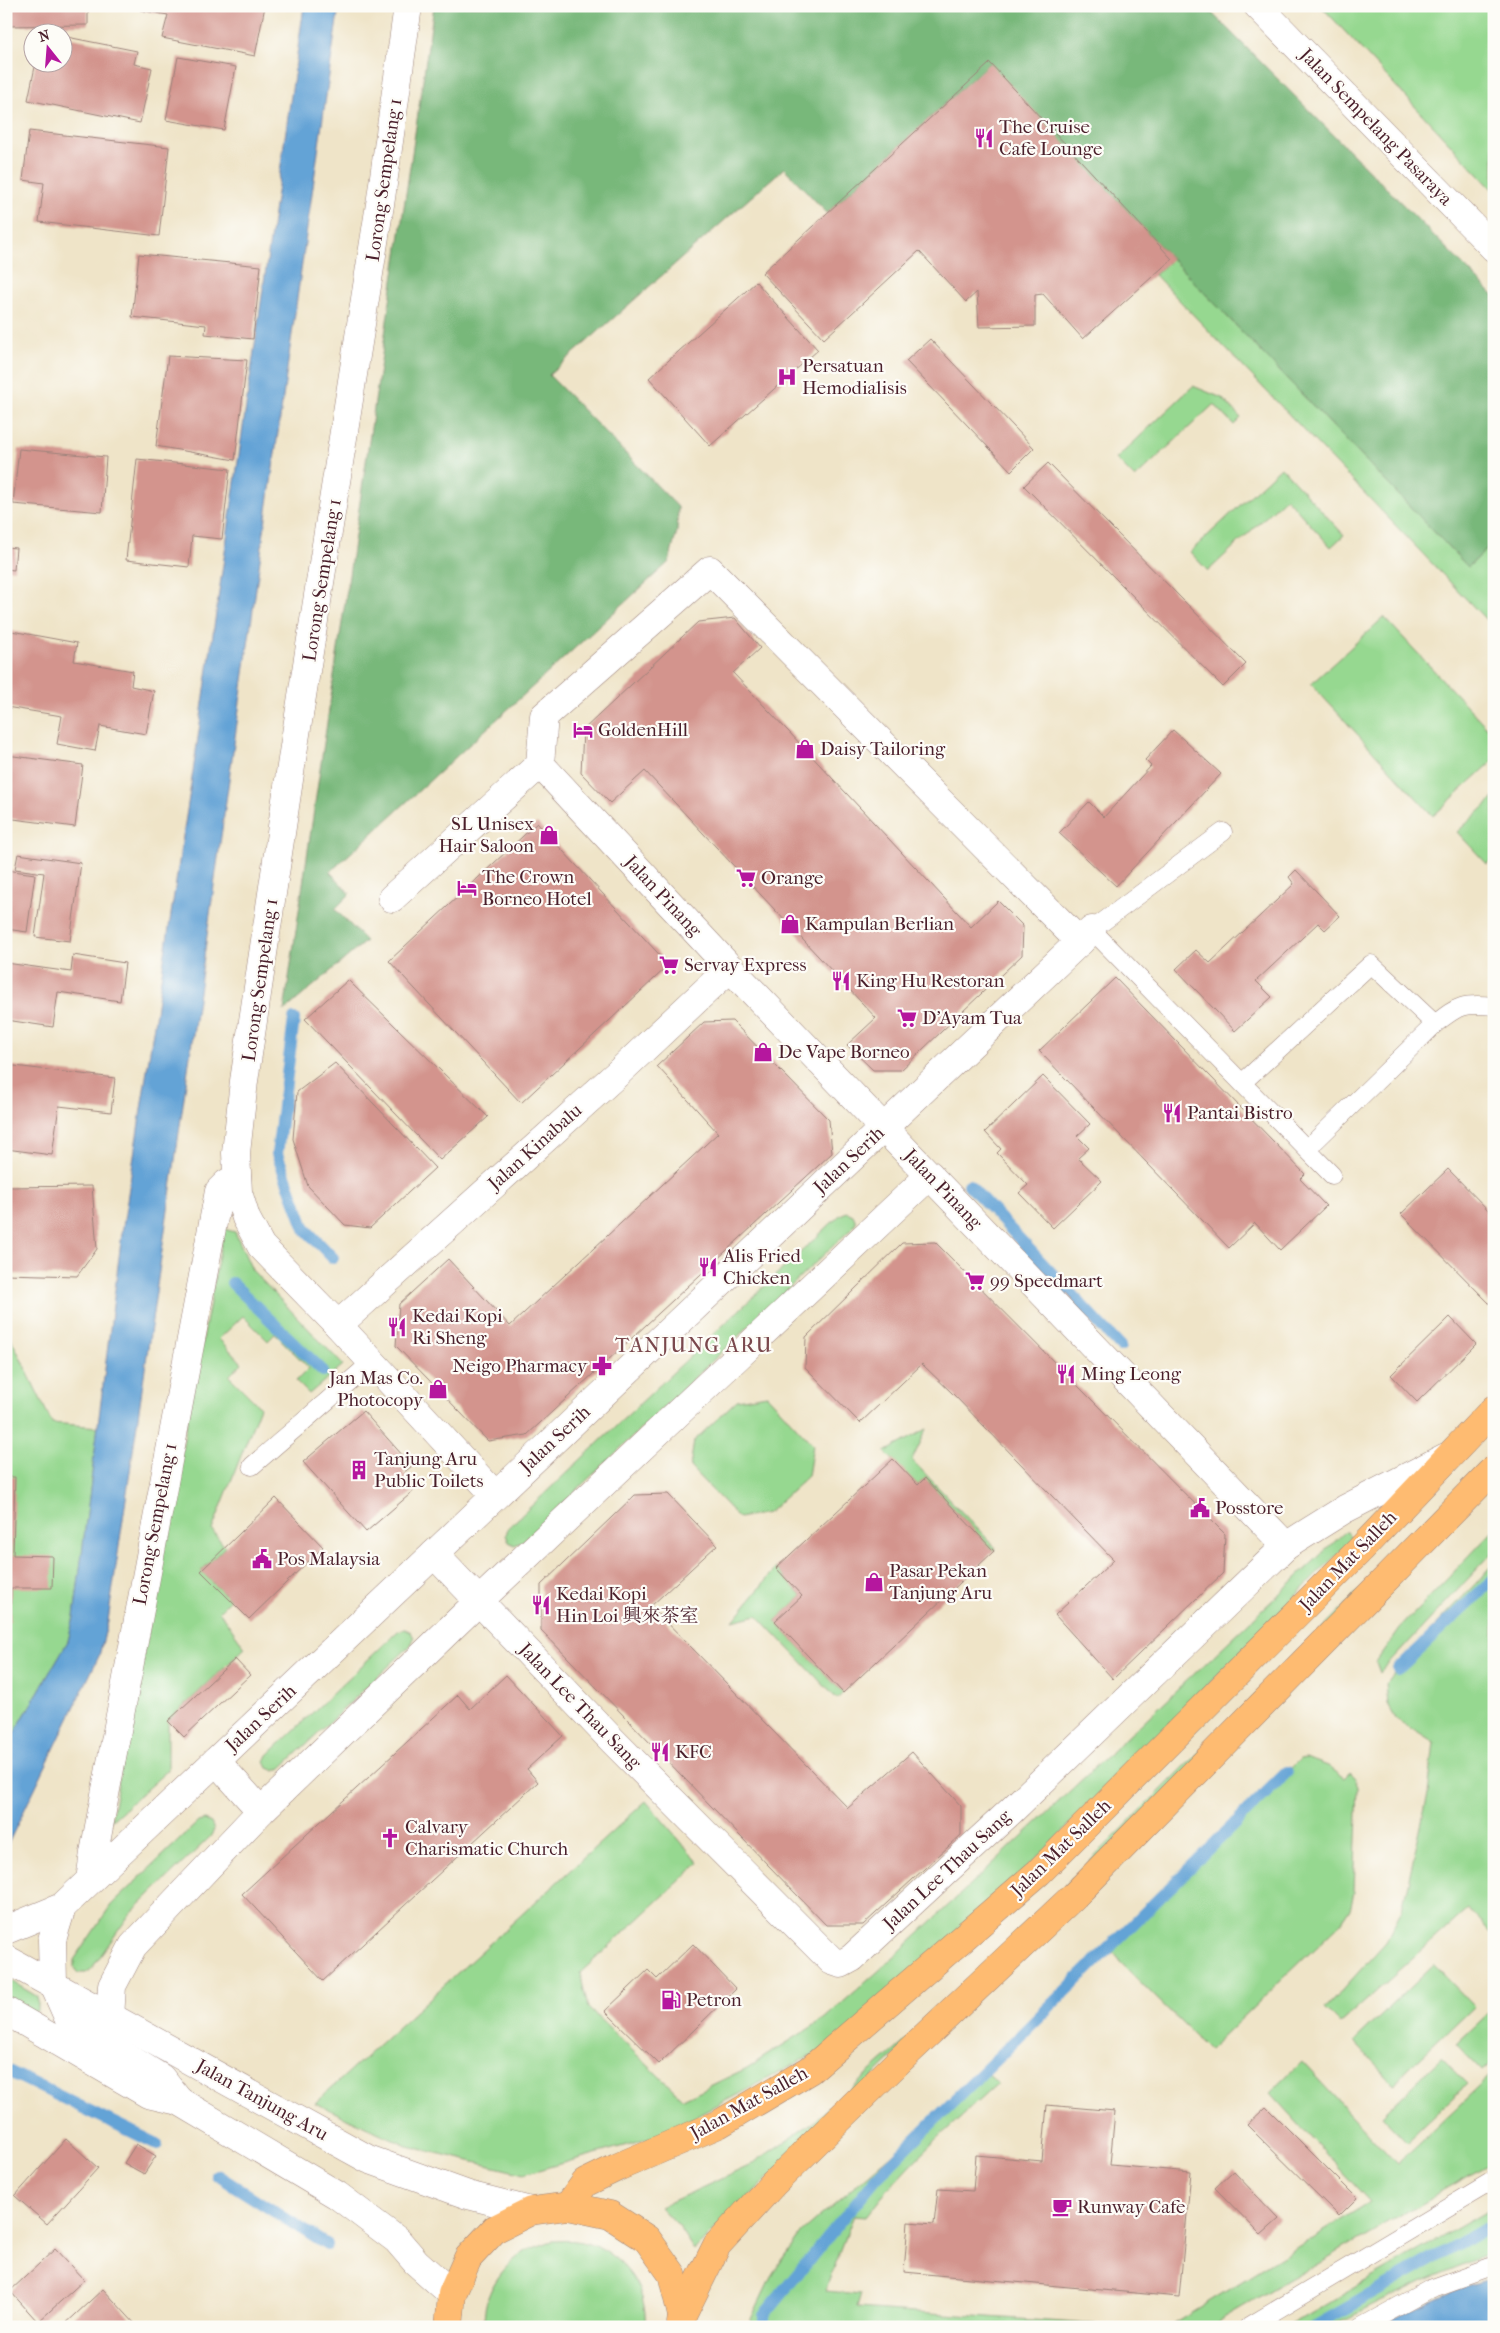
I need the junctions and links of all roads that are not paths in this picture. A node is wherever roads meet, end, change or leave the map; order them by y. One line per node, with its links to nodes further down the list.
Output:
1 (408, 6): 14 (street, Lorong Sempelang 1)
2 (1258, 6): 3 (street, Jalan Sempelang Pasaraya)
3 (1494, 248)
4 (540, 764): 6 (street); 7 (street); 8 (street, Jalan Pinang)
5 (1223, 832): 7 (lane)
6 (392, 898)
7 (1086, 936): 11 (lane); 12 (street, Jalan Serih)
8 (730, 968): 12 (street, Jalan Pinang); 17 (street, Jalan Kinabalu)
9 (1494, 1006): 10 (lane)
10 (1435, 1024): 11 (lane); 13 (lane)
11 (1242, 1083): 13 (lane)
12 (884, 1127): 15 (street, Jalan Pinang); 23 (street, Jalan Serih)
13 (1307, 1149): 16 (lane)
14 (237, 1166): 17 (street); 29 (street, Lorong Sempelang 1)
15 (930, 1175): 24 (street, Jalan Pinang); 26 (street)
16 (1332, 1175)
17 (338, 1325): 18 (street)
18 (372, 1362): 21 (lane); 23 (street)
19 (1494, 1409): 20 (main road, Jalan Mat Salleh)
20 (1449, 1455): 24 (street, Jalan Lee Thau Sang); 38 (main road, Jalan Mat Salleh)
21 (252, 1466)
22 (1494, 1470): 42 (main road, Jalan Mat Salleh)
23 (495, 1495): 25 (street, Jalan Serih)
24 (1286, 1546): 26 (street, Jalan Lee Thau Sang)
25 (434, 1554): 26 (street); 27 (street, Jalan Serih)
26 (479, 1601): 28 (street)
27 (216, 1761): 28 (street); 29 (street, Jalan Serih)
28 (261, 1810): 35 (street)
29 (90, 1880): 30 (street, Jalan Serih)
30 (62, 1907): 31 (street, Jalan Serih); 33 (street)
31 (6, 1930)
32 (6, 1958): 33 (street, Jalan Tanjung Aru)
33 (53, 1983): 35 (street, Jalan Tanjung Aru); 36 (street)
34 (6, 2011): 36 (street)
35 (110, 2018): 39 (street, Jalan Tanjung Aru)
36 (179, 2101): 41 (street)
37 (1494, 2180): 44 (lane)
38 (568, 2206): 39 (main road); 42 (main road)
39 (530, 2211): 41 (main road)
40 (1494, 2266): 45 (lane)
41 (452, 2294): 43 (main road)
42 (681, 2322)
43 (449, 2327)
44 (1248, 2327)
45 (1361, 2327)

